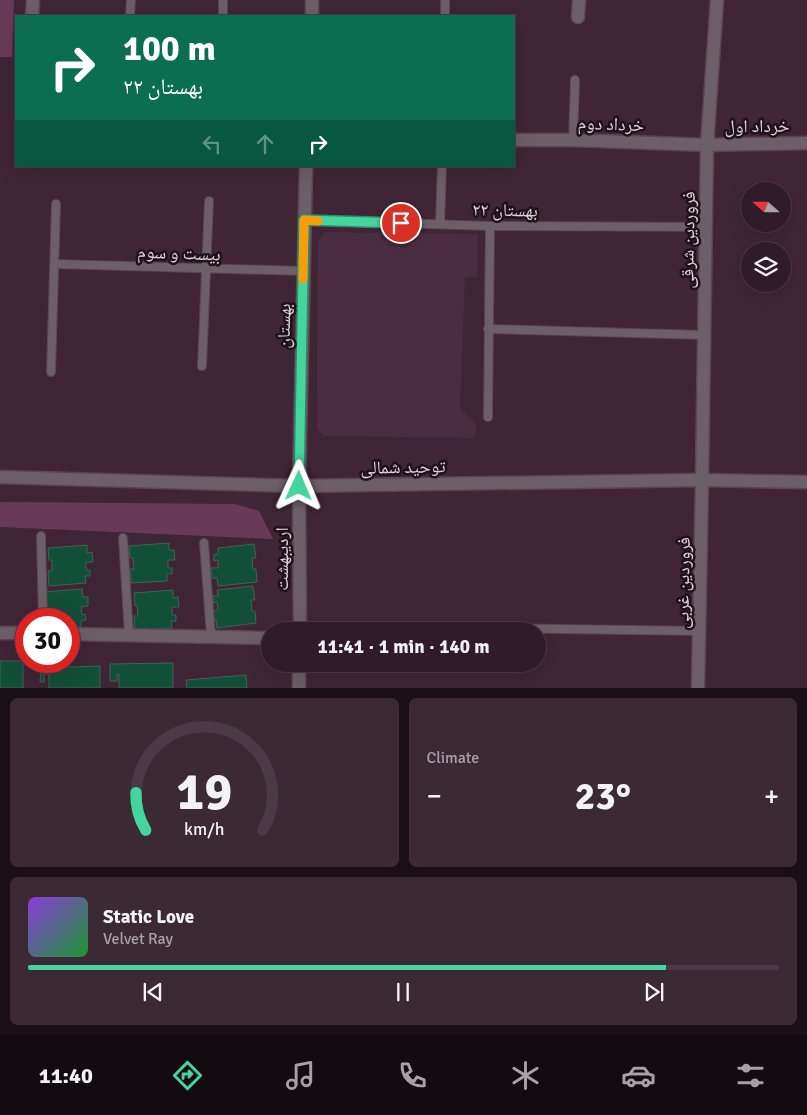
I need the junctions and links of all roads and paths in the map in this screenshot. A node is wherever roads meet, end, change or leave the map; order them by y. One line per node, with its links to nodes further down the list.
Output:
1 (33, 0): 8 (street)
2 (131, 0): 9 (lane)
3 (223, 0): 10 (lane)
4 (312, 0): 11 (street)
5 (445, 0): 12 (lane)
6 (579, 0): 13 (street)
7 (717, 0): 18 (street, فروردین شرقی)
8 (32, 15)
9 (130, 15)
10 (222, 15)
11 (312, 15)
12 (445, 15)
13 (578, 17)
14 (575, 80): 16 (lane)
15 (515, 140): 16 (street, خرداد دوم)
16 (572, 140): 18 (street, خرداد دوم)
17 (807, 143): 18 (street, خرداد اول)
18 (706, 145): 26 (street, فروردین شرقی)
19 (306, 167): 23 (street, بهستان)
20 (442, 167): 24 (lane)
21 (209, 201): 28 (lane)
22 (56, 204): 27 (lane)
23 (304, 220): 24 (lane, بهستان ۲۲); 29 (street, بهستان)
24 (440, 224): 25 (lane, بهستان ۲۲)
25 (490, 226): 26 (lane, بهستان ۲۲); 30 (lane)
26 (706, 227): 31 (street, فروردین شرقی)
27 (55, 264): 28 (lane, بیست و سوم); 33 (lane)
28 (207, 268): 29 (lane, بیست و سوم); 32 (lane)
29 (303, 271): 38 (street, بهستان)
30 (488, 329): 31 (lane); 34 (lane)
31 (705, 335): 36 (street, فروردین شرقی)
32 (202, 366)
33 (51, 372)
34 (488, 417)
35 (0, 477): 38 (street, توحید شمالی)
36 (702, 480): 37 (street, توحید شمالی); 38 (street, توحید شمالی); 45 (street, فروردین غربی)
37 (807, 482)
38 (299, 486): 43 (street, اردیبهشت)
39 (41, 536): 42 (lane)
40 (123, 538): 49 (lane)
41 (204, 543): 50 (lane)
42 (43, 608)
43 (300, 622)
44 (546, 629): 45 (lane)
45 (699, 631): 54 (street, فروردین غربی)
46 (0, 632): 47 (street)
47 (15, 633)
48 (80, 634): 49 (street)
49 (129, 635): 50 (street)
50 (211, 636): 51 (street)
51 (261, 638)
52 (299, 672): 53 (street)
53 (299, 688)
54 (698, 688)

